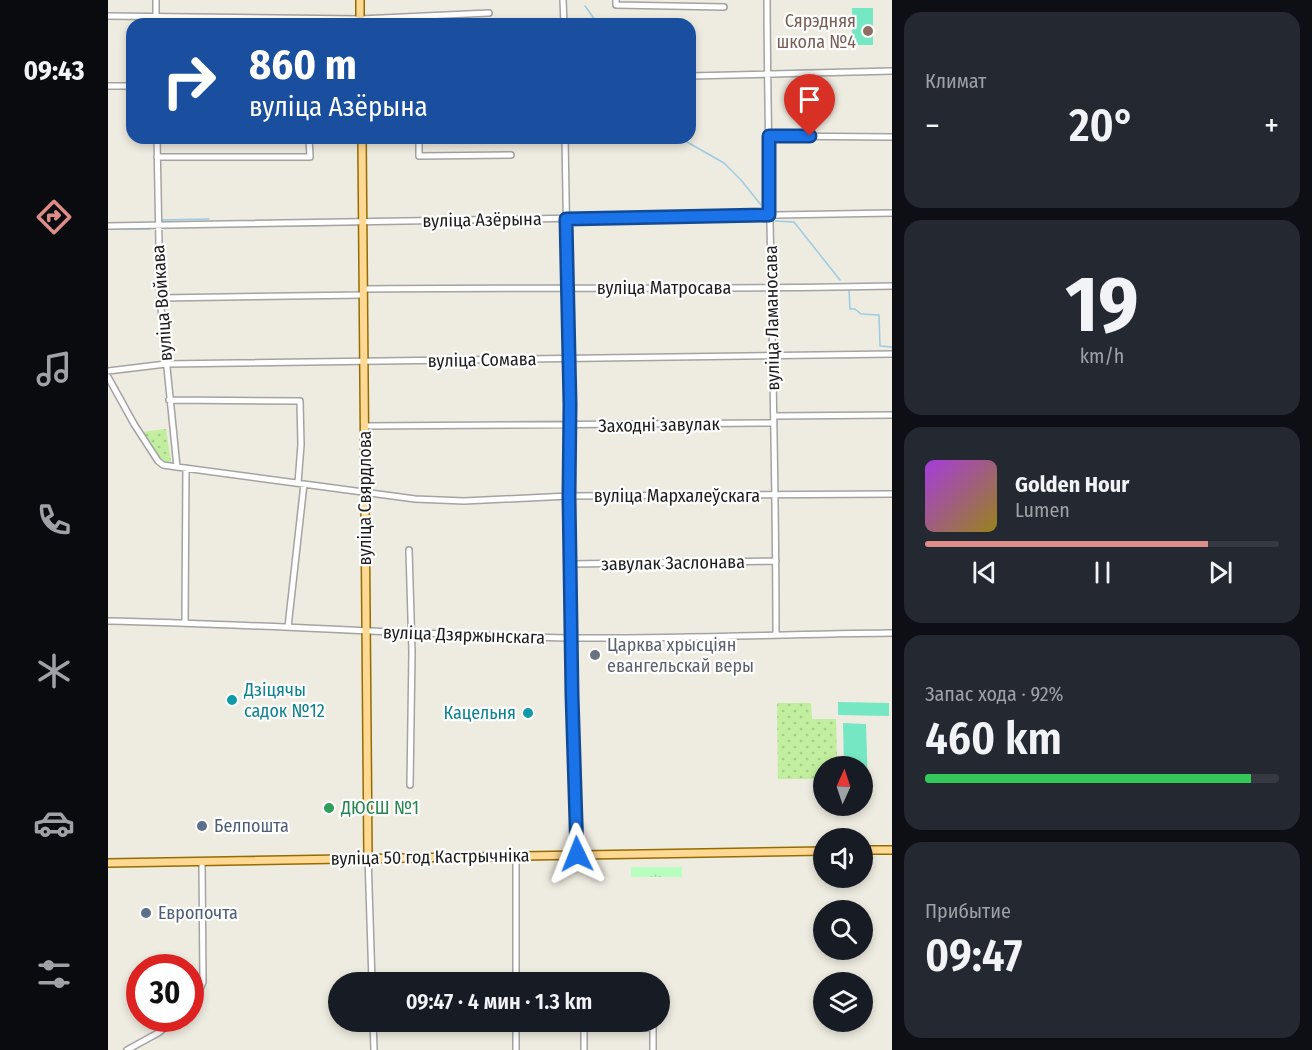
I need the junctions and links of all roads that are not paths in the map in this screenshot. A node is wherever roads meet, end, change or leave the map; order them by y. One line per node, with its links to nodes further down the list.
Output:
1 (156, 0): 9 (street)
2 (360, 0): 11 (main road)
3 (563, 0): 13 (street)
4 (616, 0): 6 (street)
5 (766, 0): 15 (street, вуліца Ламаносава)
6 (724, 7)
7 (489, 13): 12 (street)
8 (108, 16): 9 (street)
9 (156, 16): 10 (street)
10 (224, 18)
11 (360, 18)
12 (417, 18)
13 (564, 18)
14 (892, 71): 15 (street)
15 (767, 75): 16 (street); 19 (street, вуліца Ламаносава)
16 (696, 76)
17 (108, 86): 18 (street)
18 (126, 86)
19 (769, 136): 20 (street); 29 (street, вуліца Ламаносава)
20 (892, 137)
21 (157, 144): 27 (street, вуліца Войкава)
22 (309, 144): 27 (street)
23 (362, 144): 31 (main road, вуліца Свярдлова)
24 (419, 144): 26 (street)
25 (565, 144): 30 (street)
26 (511, 155)
27 (157, 157): 33 (street, вуліца Войкава)
28 (892, 213): 29 (street, вуліца Азёрына)
29 (769, 215): 30 (street, вуліца Азёрына); 36 (street, вуліца Ламаносава)
30 (566, 219): 31 (street, вуліца Азёрына); 35 (street)
31 (363, 222): 33 (street, вуліца Азёрына); 37 (main road, вуліца Свярдлова)
32 (108, 225): 33 (street, вуліца Азёрына)
33 (158, 225): 38 (street, вуліца Войкава)
34 (892, 286): 36 (street, вуліца Матросава)
35 (568, 287): 36 (street, вуліца Матросава); 37 (street, вуліца Матросава); 41 (street)
36 (772, 289): 40 (street, вуліца Ламаносава)
37 (363, 292): 38 (street, вуліца Матросава); 42 (main road, вуліца Свярдлова)
38 (160, 298): 43 (street, вуліца Войкава)
39 (892, 354): 40 (street, вуліца Сомава)
40 (773, 356): 41 (street, вуліца Сомава); 47 (street, вуліца Ламаносава)
41 (569, 359): 42 (street, вуліца Сомава); 51 (street)
42 (365, 362): 43 (street, вуліца Сомава); 50 (main road, вуліца Свярдлова)
43 (166, 364): 44 (street, вуліца Сомава); 46 (street, вуліца Войкава)
44 (108, 371)
45 (108, 377): 52 (street)
46 (169, 400): 52 (street, вуліца Войкава); 54 (street)
47 (774, 416): 48 (street); 49 (street, вуліца Ламаносава)
48 (892, 416)
49 (774, 423): 51 (street, Заходні завулак); 57 (street, вуліца Ламаносава)
50 (365, 426): 51 (street, Заходні завулак); 55 (main road, вуліца Свярдлова)
51 (570, 426): 58 (street)
52 (177, 467): 53 (street, вуліца Мархалеўскага)
53 (186, 468): 54 (street, вуліца Мархалеўскага); 63 (street)
54 (301, 484): 55 (street, вуліца Мархалеўскага); 64 (street)
55 (366, 493): 58 (street, вуліца Мархалеўскага); 65 (main road, вуліца Свярдлова)
56 (892, 494): 57 (street, вуліца Мархалеўскага)
57 (775, 495): 58 (street, вуліца Мархалеўскага); 60 (street, вуліца Ламаносава)
58 (569, 496): 61 (street)
59 (409, 550): 66 (street)
60 (776, 561): 61 (street, завулак Заслонава); 68 (street, вуліца Ламаносава)
61 (570, 564): 69 (street)
62 (108, 621): 63 (street, вуліца Дзяржынскага)
63 (185, 622): 64 (street, вуліца Дзяржынскага)
64 (288, 627): 65 (street, вуліца Дзяржынскага)
65 (367, 632): 66 (street, вуліца Дзяржынскага); 76 (main road, вуліца Свярдлова)
66 (412, 633): 69 (street, вуліца Дзяржынскага); 70 (street)
67 (892, 633): 68 (street, вуліца Дзяржынскага)
68 (776, 635): 69 (street, вуліца Дзяржынскага)
69 (572, 638): 74 (street)
70 (410, 785)
71 (873, 850): 72 (main road)
72 (892, 850)
73 (813, 851): 74 (main road, вуліца 50 год Кастрычніка)
74 (577, 854): 75 (main road, вуліца 50 год Кастрычніка)
75 (516, 855): 76 (main road, вуліца 50 год Кастрычніка); 81 (street)
76 (368, 857): 77 (main road, вуліца 50 год Кастрычніка); 80 (street)
77 (202, 862): 78 (main road, вуліца 50 год Кастрычніка); 79 (street)
78 (108, 863)
79 (203, 954)
80 (372, 972)
81 (516, 972)
82 (159, 1032): 87 (street)
83 (373, 1032): 88 (street)
84 (516, 1032): 89 (street)
85 (584, 1032): 90 (street)
86 (653, 1032): 91 (street)
87 (127, 1050)
88 (374, 1050)
89 (516, 1050)
90 (584, 1050)
91 (653, 1050)

